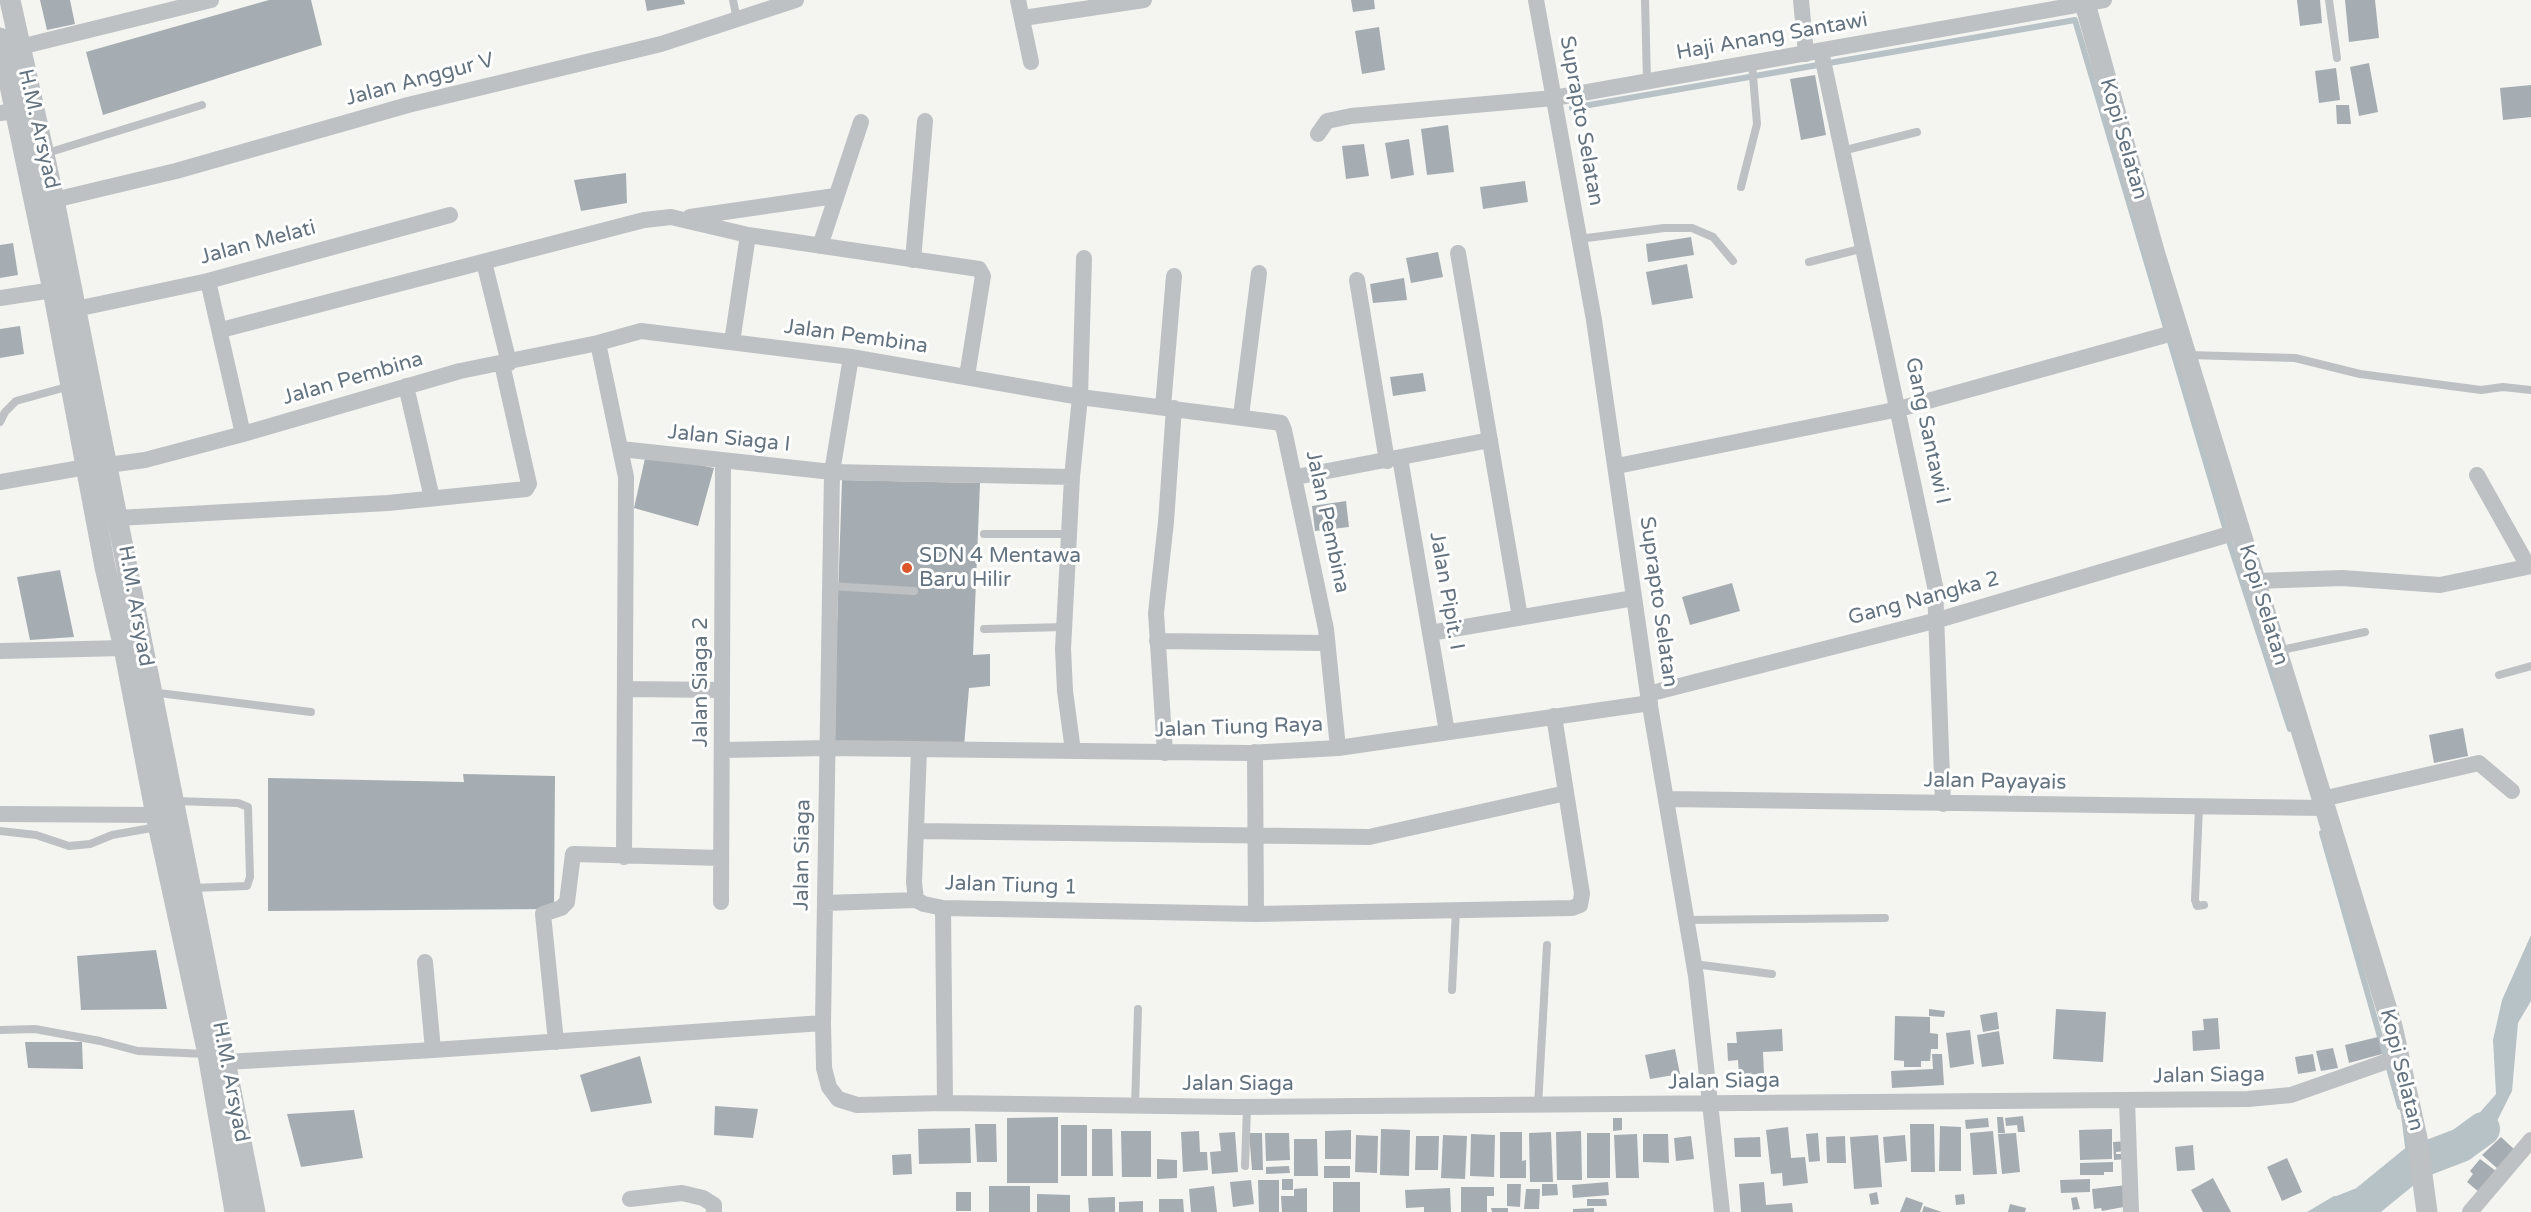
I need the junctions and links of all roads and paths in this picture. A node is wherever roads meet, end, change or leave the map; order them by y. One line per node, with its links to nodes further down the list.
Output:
1 (10, 0): 14 (street, H.M. Arsyad)
2 (211, 0): 14 (street)
3 (733, 0): 13 (lane)
4 (796, 0): 13 (street, Jalan Anggur V)
5 (1018, 0): 12 (street)
6 (1144, 0): 12 (street)
7 (1536, 0): 20 (street, Suprapto Selatan)
8 (1646, 0): 19 (lane)
9 (1801, 0): 16 (street, Gang Santawi I)
10 (2330, 0): 15 (lane)
11 (2091, 2): 16 (street, Haji Anang Santawi); 52 (street, Kopi Selatan)
12 (1023, 18): 17 (street)
13 (737, 20): 31 (street, Jalan Anggur V)
14 (6, 49): 22 (street, H.M. Arsyad); 28 (street, H.M. Arsyad)
15 (2337, 58)
16 (1818, 59): 18 (street, Haji Anang Santawi); 27 (street, Gang Santawi I)
17 (1031, 62)
18 (1752, 64): 19 (street, Haji Anang Santawi); 29 (lane)
19 (1647, 82): 20 (street, Haji Anang Santawi)
20 (1554, 98): 26 (street, Haji Anang Santawi); 35 (street, Suprapto Selatan)
21 (202, 105): 28 (lane)
22 (8, 112): 48 (street, H.M. Arsyad)
23 (925, 121): 40 (street)
24 (861, 123): 30 (street)
25 (1917, 132): 27 (lane)
26 (1318, 134)
27 (1842, 151): 37 (street, Gang Santawi I)
28 (43, 154): 31 (street, H.M. Arsyad)
29 (1741, 187)
30 (835, 196): 33 (street); 36 (street)
31 (54, 200): 50 (street, H.M. Arsyad)
32 (450, 215): 46 (street, Jalan Melati)
33 (680, 219): 34 (street); 42 (street)
34 (748, 235): 36 (street); 53 (street)
35 (1579, 240): 41 (lane); 73 (street, Suprapto Selatan)
36 (820, 246): 40 (street)
37 (1864, 248): 43 (lane); 64 (street, Gang Santawi I)
38 (1458, 253): 68 (street)
39 (1084, 258): 62 (street)
40 (913, 260): 58 (street)
41 (1733, 261)
42 (483, 262): 51 (street); 57 (street)
43 (1809, 262)
44 (1258, 273): 65 (street)
45 (1174, 276): 63 (street)
46 (208, 280): 50 (street, Jalan Melati); 51 (street)
47 (1357, 280): 70 (street, Jalan Pipit. I)
48 (53, 290): 49 (street); 59 (street, H.M. Arsyad)
49 (0, 298)
50 (76, 309): 72 (street, H.M. Arsyad)
51 (221, 330): 67 (street)
52 (2170, 334): 55 (street, Kopi Selatan); 64 (street)
53 (732, 342): 54 (street, Jalan Pembina); 56 (street, Jalan Pembina)
54 (598, 343): 57 (street, Jalan Pembina); 69 (street)
55 (2187, 356): 61 (lane); 82 (street, Kopi Selatan)
56 (851, 357): 58 (street, Jalan Pembina); 75 (street, Jalan Siaga)
57 (505, 364): 60 (street, Jalan Pembina); 80 (street)
58 (967, 376): 62 (street, Jalan Pembina)
59 (70, 386): 66 (lane); 74 (street, H.M. Arsyad)
60 (406, 386): 67 (street, Jalan Pembina); 80 (street)
61 (2531, 390)
62 (1080, 397): 63 (street, Jalan Pembina); 77 (street)
63 (1169, 407): 65 (street, Jalan Pembina); 98 (street)
64 (1899, 410): 73 (street); 93 (street, Gang Santawi I)
65 (1241, 416): 78 (street, Jalan Pembina)
66 (0, 422)
67 (243, 435): 72 (street, Jalan Pembina)
68 (1490, 440): 70 (street); 92 (street)
69 (621, 449): 71 (street, Jalan Siaga I); 105 (street)
70 (1394, 460): 78 (street); 97 (street, Jalan Pipit. I)
71 (723, 461): 75 (street, Jalan Siaga I); 106 (street, Jalan Siaga 2)
72 (108, 465): 81 (street, H.M. Arsyad)
73 (1617, 466): 91 (street, Suprapto Selatan)
74 (86, 467): 79 (street); 87 (street, H.M. Arsyad)
75 (832, 472): 77 (street, Jalan Siaga I); 89 (street, Jalan Siaga)
76 (2477, 475): 86 (street)
77 (1072, 477): 84 (street)
78 (1296, 477): 99 (street, Jalan Pembina)
79 (0, 482)
80 (432, 498): 81 (street)
81 (118, 518): 85 (street, H.M. Arsyad)
82 (2235, 533): 88 (street, Kopi Selatan); 93 (street, Gang Nangka 2)
83 (984, 534): 84 (lane)
84 (1069, 534): 94 (street)
85 (127, 562): 87 (street); 107 (street, H.M. Arsyad)
86 (2530, 566): 88 (street)
87 (105, 567): 100 (street, H.M. Arsyad)
88 (2256, 581): 102 (street, Kopi Selatan)
89 (830, 586): 90 (lane); 112 (street, Jalan Siaga)
90 (914, 591)
91 (1634, 598): 92 (street); 108 (street, Suprapto Selatan)
92 (1520, 617): 97 (street)
93 (1938, 620): 108 (street, Gang Nangka 2); 123 (street, Gang Santawi I)
94 (1065, 627): 95 (lane); 116 (street)
95 (984, 629)
96 (2365, 632): 102 (lane)
97 (1430, 633): 111 (street, Jalan Pipit. I)
98 (1156, 642): 99 (street); 118 (street)
99 (1327, 643): 113 (street, Jalan Pembina)
100 (124, 648): 101 (street); 127 (street, H.M. Arsyad)
101 (0, 651)
102 (2277, 651): 124 (street, Kopi Selatan)
103 (2531, 666): 104 (lane)
104 (2499, 675)
105 (626, 689): 106 (street); 131 (street)
106 (722, 690): 114 (street, Jalan Siaga 2)
107 (151, 692): 109 (lane); 122 (street, H.M. Arsyad)
108 (1649, 699): 110 (street, Jalan Tiung Raya); 121 (street, Suprapto Selatan)
109 (311, 712)
110 (1554, 716): 111 (street, Jalan Tiung Raya); 120 (street)
111 (1447, 732): 113 (street, Jalan Tiung Raya)
112 (827, 748): 114 (street, Jalan Tiung Raya); 115 (street, Jalan Tiung Raya); 136 (street, Jalan Siaga)
113 (1338, 748): 117 (street, Jalan Tiung Raya)
114 (724, 750): 132 (street, Jalan Siaga 2)
115 (920, 750): 116 (street, Jalan Tiung Raya); 129 (street, Jalan Tiung 1)
116 (1073, 751): 118 (street, Jalan Tiung Raya)
117 (1255, 752): 118 (street, Jalan Tiung Raya); 130 (street)
118 (1164, 753)
119 (2512, 791): 124 (street, Jalan Payayais)
120 (1566, 793): 130 (street); 139 (street, Jalan Tiung 1)
121 (1666, 800): 123 (street, Jalan Payayais); 142 (street, Suprapto Selatan)
122 (174, 801): 133 (street, H.M. Arsyad); 133 (lane)
123 (1942, 804): 125 (street, Jalan Payayais)
124 (2317, 806): 125 (street, Jalan Payayais); 154 (street, Kopi Selatan)
125 (2199, 807): 137 (lane)
126 (0, 813): 127 (street)
127 (158, 821): 128 (lane); 153 (street, H.M. Arsyad)
128 (0, 831)
129 (916, 831): 130 (street); 134 (street, Jalan Tiung 1)
130 (1254, 837): 140 (street)
131 (624, 856): 132 (street); 151 (street)
132 (721, 858): 135 (street, Jalan Siaga 2)
133 (191, 888): 153 (street, H.M. Arsyad)
134 (916, 900): 136 (street); 138 (street, Jalan Tiung 1)
135 (721, 902)
136 (825, 903): 149 (street, Jalan Siaga)
137 (2204, 905)
138 (943, 908): 140 (street, Jalan Tiung 1); 156 (street)
139 (1455, 910): 140 (street, Jalan Tiung 1); 147 (lane)
140 (1256, 914)
141 (1885, 918): 142 (lane)
142 (1686, 920): 145 (street, Suprapto Selatan)
143 (1547, 945): 159 (lane)
144 (425, 962): 152 (street)
145 (1694, 964): 146 (lane); 157 (street, Suprapto Selatan)
146 (1772, 974)
147 (1452, 990)
148 (1138, 1009): 158 (lane)
149 (823, 1023): 151 (street); 156 (street, Jalan Siaga)
150 (0, 1030): 153 (lane)
151 (556, 1042): 152 (street)
152 (433, 1050): 153 (street)
153 (217, 1058): 164 (street, H.M. Arsyad); 165 (street, H.M. Arsyad)
154 (2388, 1059): 155 (street, Jalan Siaga); 169 (street, Kopi Selatan)
155 (2127, 1100): 157 (street, Jalan Siaga); 168 (street)
156 (945, 1103): 158 (street, Jalan Siaga)
157 (1711, 1105): 159 (street, Jalan Siaga); 167 (street, Suprapto Selatan)
158 (1136, 1106): 160 (street, Jalan Siaga)
159 (1538, 1106): 160 (street, Jalan Siaga)
160 (1247, 1107): 162 (lane)
161 (2531, 1140): 170 (street)
162 (1245, 1166)
163 (630, 1199): 166 (street)
164 (236, 1212)
165 (255, 1212)
166 (714, 1212)
167 (1722, 1212)
168 (2131, 1212)
169 (2427, 1212)
170 (2470, 1212)

